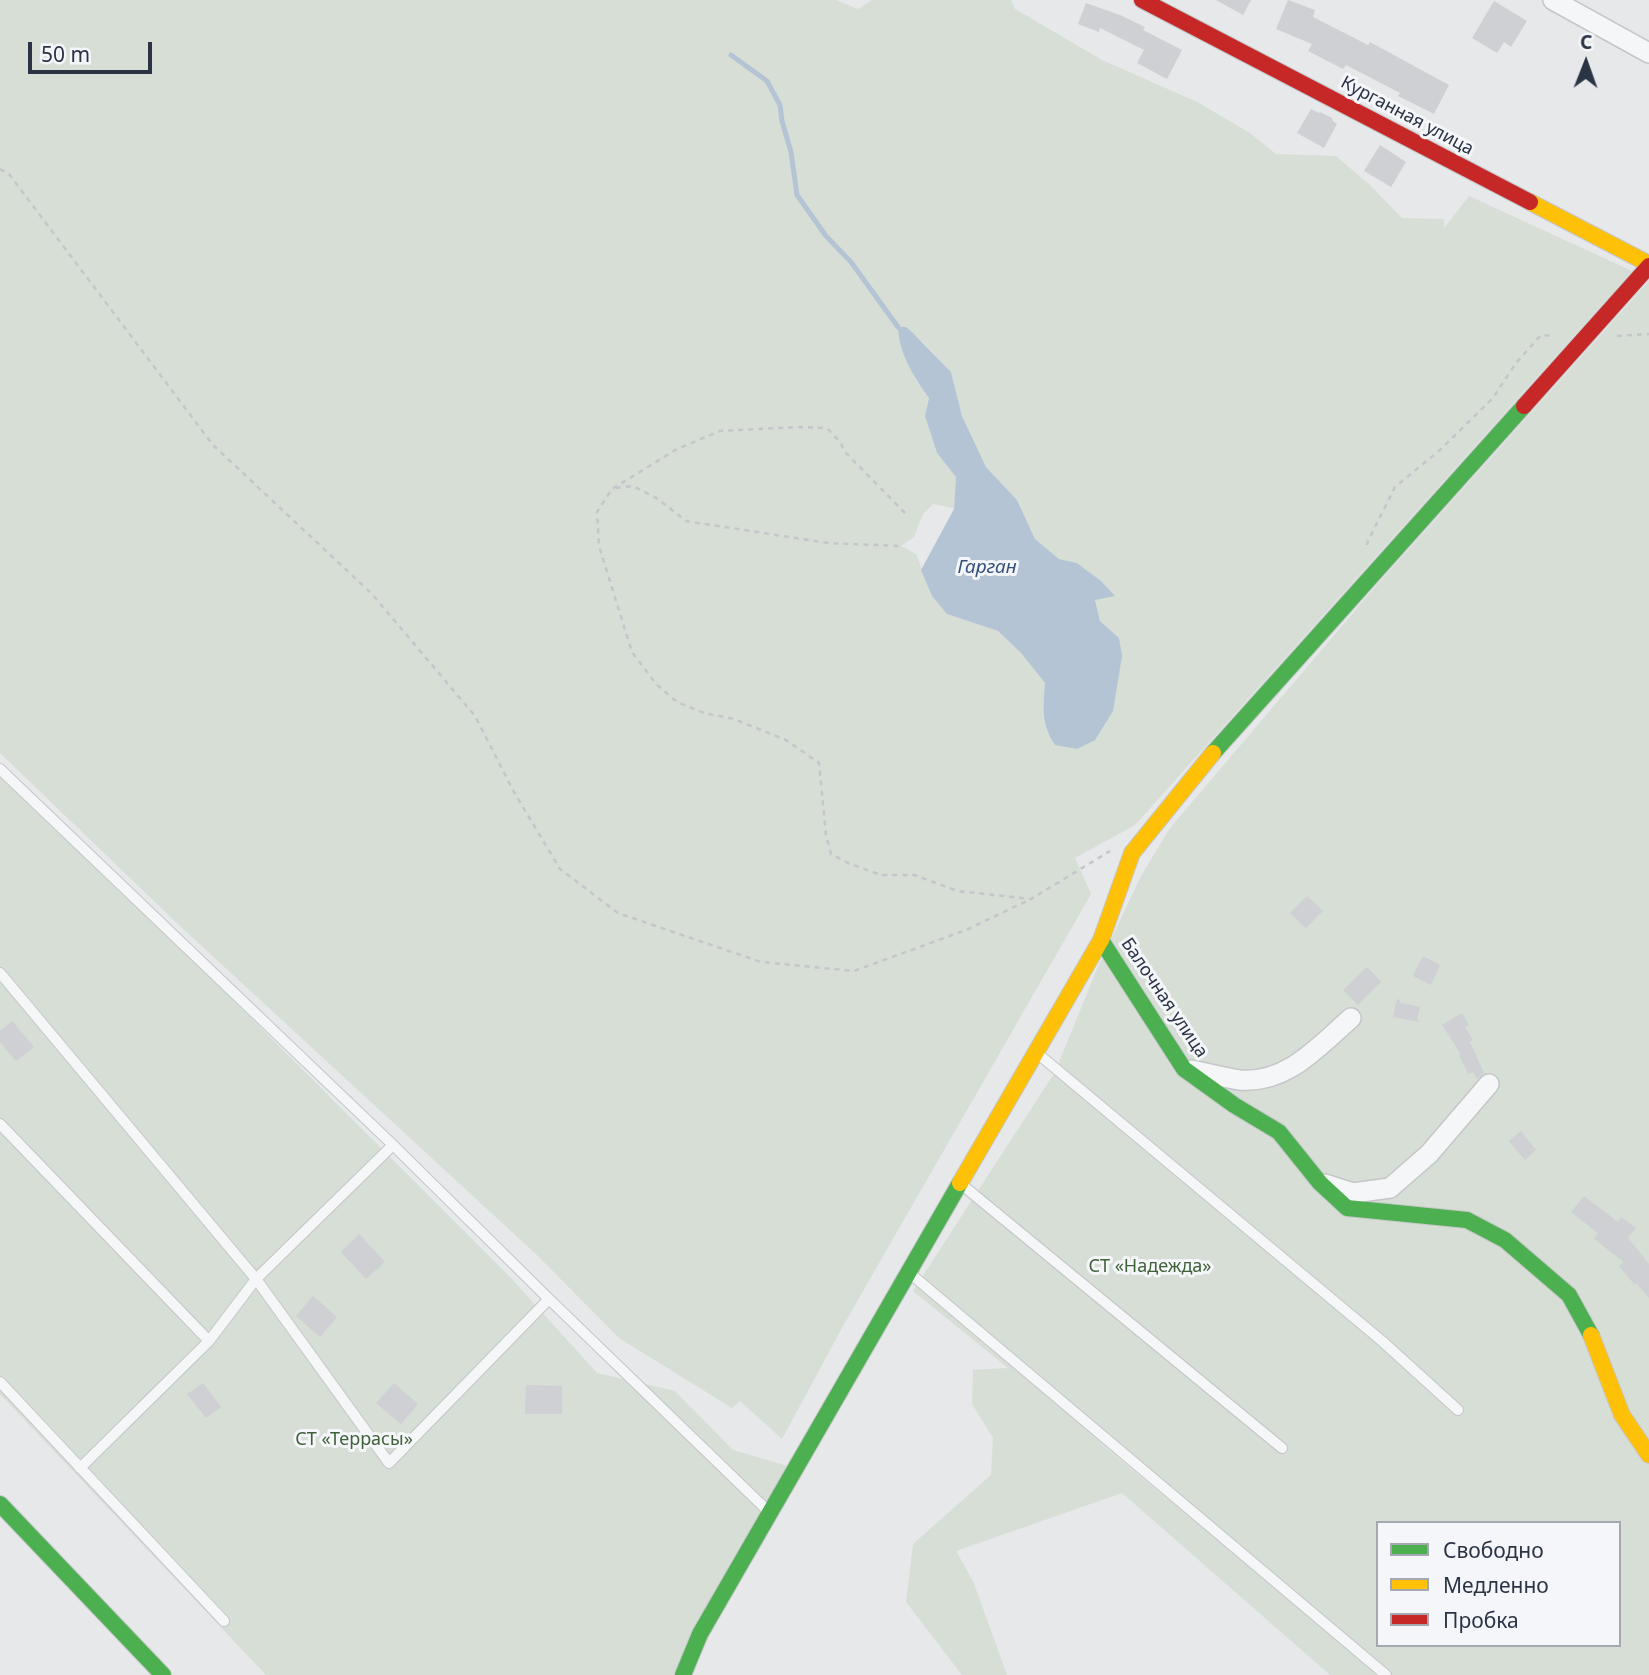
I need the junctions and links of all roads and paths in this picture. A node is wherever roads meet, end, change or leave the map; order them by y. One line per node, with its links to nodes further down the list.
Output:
1 (1553, 0): 3 (street)
2 (1146, 1): 5 (street, Курганная улица)
3 (1649, 53)
4 (0, 169): 11 (path)
5 (1649, 265): 12 (street)
6 (612, 489): 7 (path); 8 (path); 11 (path)
7 (905, 513)
8 (901, 546)
9 (0, 769): 19 (lane)
10 (1110, 851): 11 (path)
11 (1031, 899)
12 (1101, 940): 15 (street); 16 (street, Балочная улица)
13 (0, 973): 23 (lane)
14 (1351, 1018): 16 (street)
15 (1036, 1053): 20 (street); 27 (lane)
16 (1184, 1069): 21 (street, Балочная улица)
17 (1489, 1084): 21 (street)
18 (0, 1124): 25 (lane)
19 (393, 1145): 23 (lane); 24 (lane)
20 (961, 1183): 22 (street); 28 (lane)
21 (1321, 1183): 29 (street, Балочная улица)
22 (909, 1272): 32 (street); 36 (lane)
23 (256, 1279): 24 (lane); 25 (lane)
24 (549, 1299): 32 (lane)
25 (209, 1341): 30 (lane)
26 (0, 1382): 30 (lane)
27 (1458, 1410)
28 (1282, 1448)
29 (1649, 1455)
30 (80, 1468): 33 (lane)
31 (0, 1504): 34 (street)
32 (770, 1513): 35 (street)
33 (224, 1621)
34 (163, 1675)
35 (683, 1675)
36 (1386, 1675)

